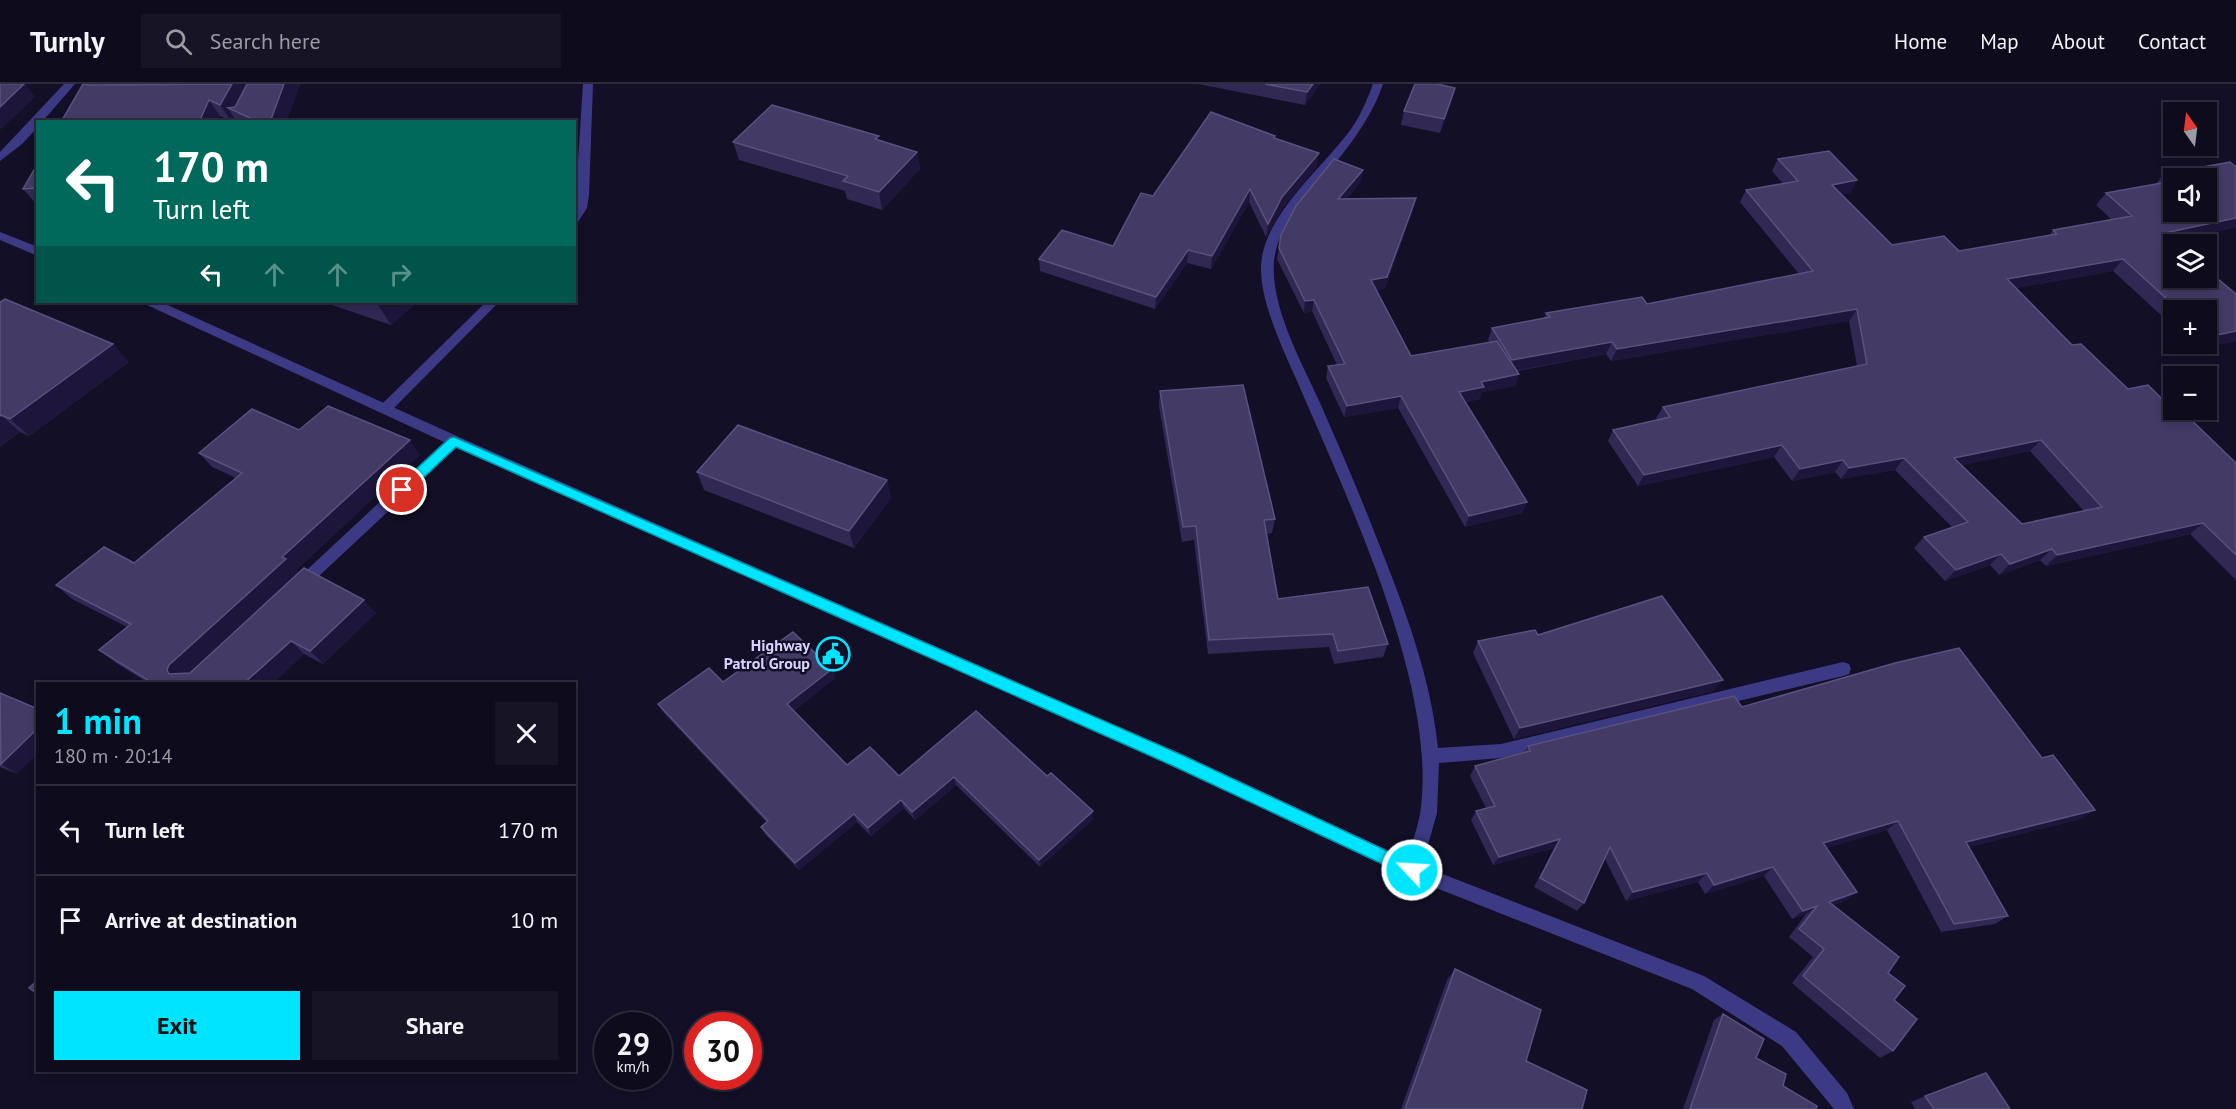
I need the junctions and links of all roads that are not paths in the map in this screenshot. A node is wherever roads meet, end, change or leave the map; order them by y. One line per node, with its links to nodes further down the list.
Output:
1 (70, 84): 4 (street)
2 (588, 84): 7 (street)
3 (1378, 84): 16 (street)
4 (38, 120)
5 (36, 122): 6 (street)
6 (0, 158)
7 (576, 216)
8 (0, 236): 9 (street)
9 (36, 251)
10 (153, 303): 12 (street)
11 (492, 303): 12 (street)
12 (386, 408): 13 (street)
13 (454, 441): 14 (street); 17 (street)
14 (289, 595)
15 (1843, 669): 16 (street)
16 (1432, 756): 17 (street)
17 (1412, 870): 18 (street)
18 (1844, 1109)

